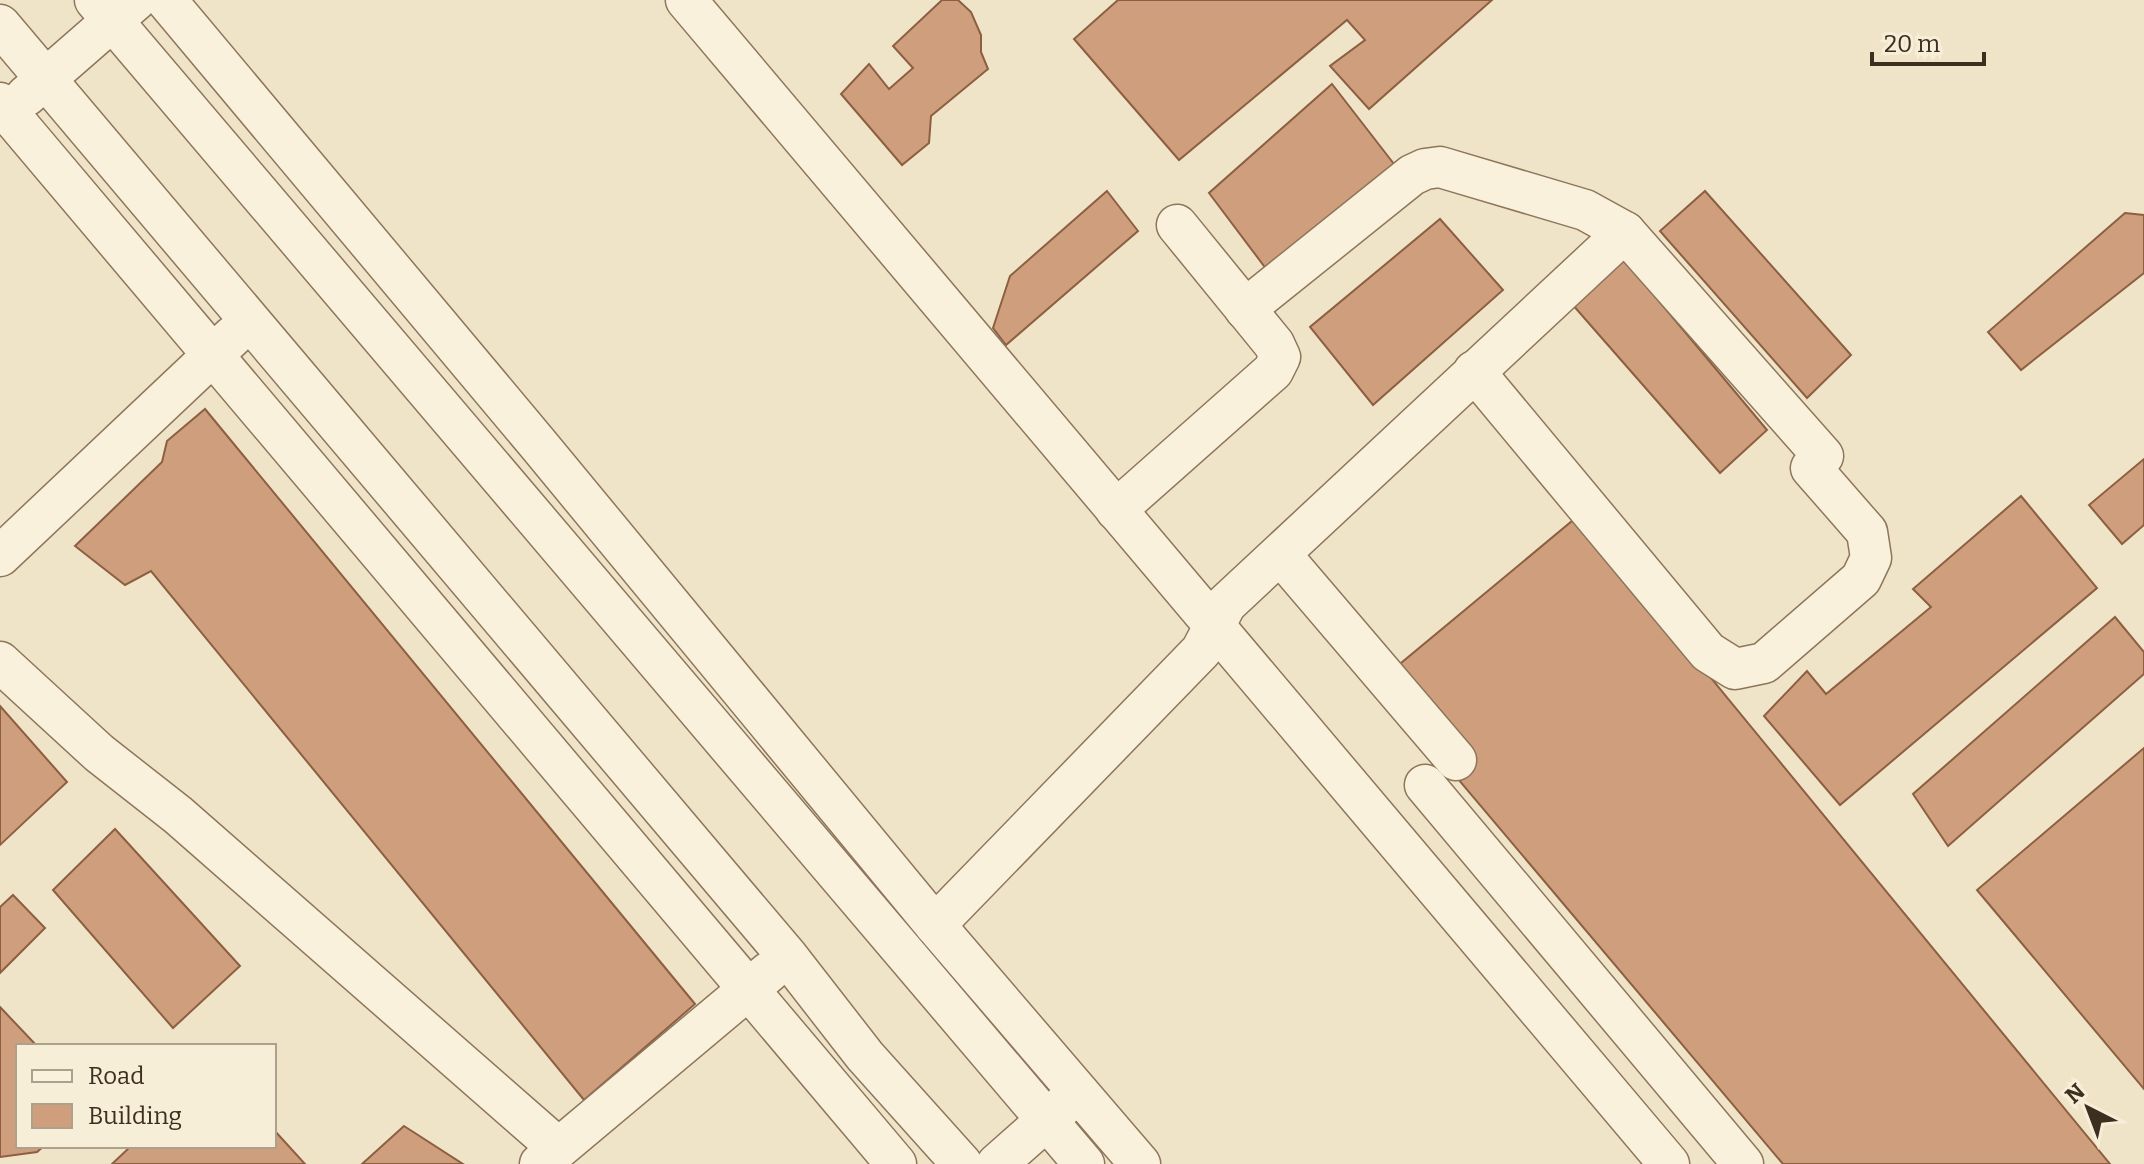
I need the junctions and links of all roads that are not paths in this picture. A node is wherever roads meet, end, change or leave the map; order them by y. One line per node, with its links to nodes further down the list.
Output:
1 (166, 0): 20 (street)
2 (686, 0): 13 (street)
3 (115, 7): 5 (street); 24 (street)
4 (0, 25): 5 (street)
5 (46, 79): 6 (street); 10 (street)
6 (4, 107): 11 (street)
7 (1177, 225): 9 (street)
8 (1625, 232): 9 (street); 12 (street); 12 (street)
9 (1245, 309): 13 (street)
10 (251, 319): 11 (street); 21 (street)
11 (213, 355): 14 (street); 22 (street)
12 (1474, 371): 15 (street)
13 (1116, 510): 16 (street)
14 (0, 555)
15 (1281, 555): 16 (street); 18 (street)
16 (1213, 625): 19 (street); 20 (street)
17 (0, 662): 25 (street)
18 (1456, 760)
19 (1402, 804): 31 (street); 32 (street)
20 (935, 925): 23 (street)
21 (788, 957): 22 (street); 27 (street)
22 (748, 989): 25 (street); 26 (street)
23 (1079, 1093): 24 (street); 30 (street)
24 (1046, 1119): 28 (street); 29 (street)
25 (549, 1156)
26 (896, 1164)
27 (962, 1164)
28 (997, 1164)
29 (1084, 1164)
30 (1140, 1164)
31 (1669, 1164)
32 (1743, 1164)

